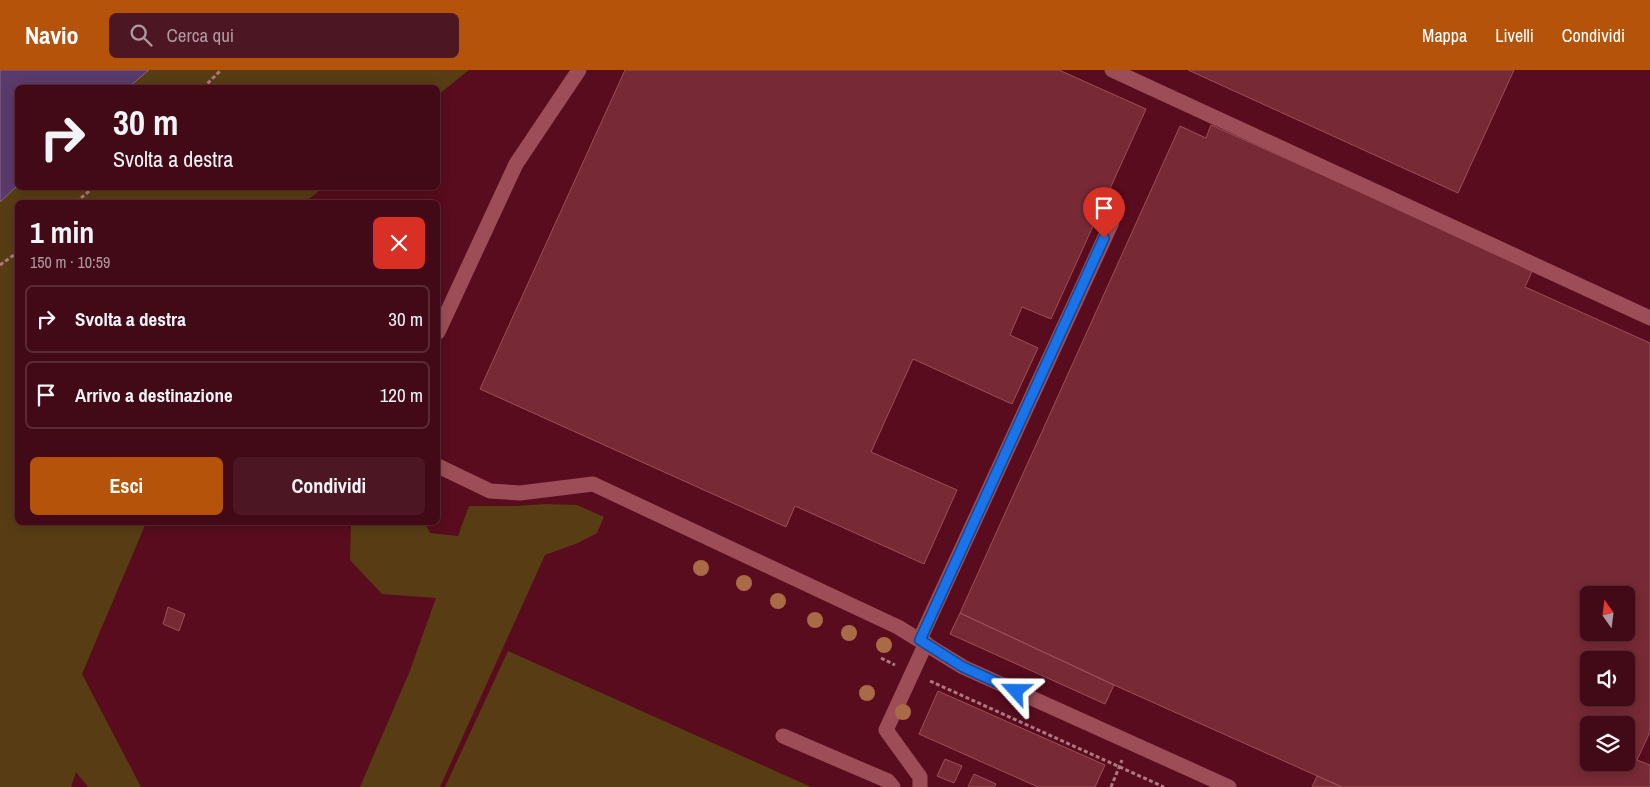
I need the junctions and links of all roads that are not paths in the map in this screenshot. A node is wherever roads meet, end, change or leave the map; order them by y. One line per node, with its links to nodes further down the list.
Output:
1 (579, 70): 5 (lane)
2 (1112, 70): 4 (lane)
3 (1112, 222): 7 (lane)
4 (1650, 318)
5 (440, 328)
6 (440, 467): 7 (lane)
7 (923, 641): 10 (lane); 11 (lane)
8 (783, 736): 9 (lane)
9 (893, 787)
10 (920, 787)
11 (1229, 787)

